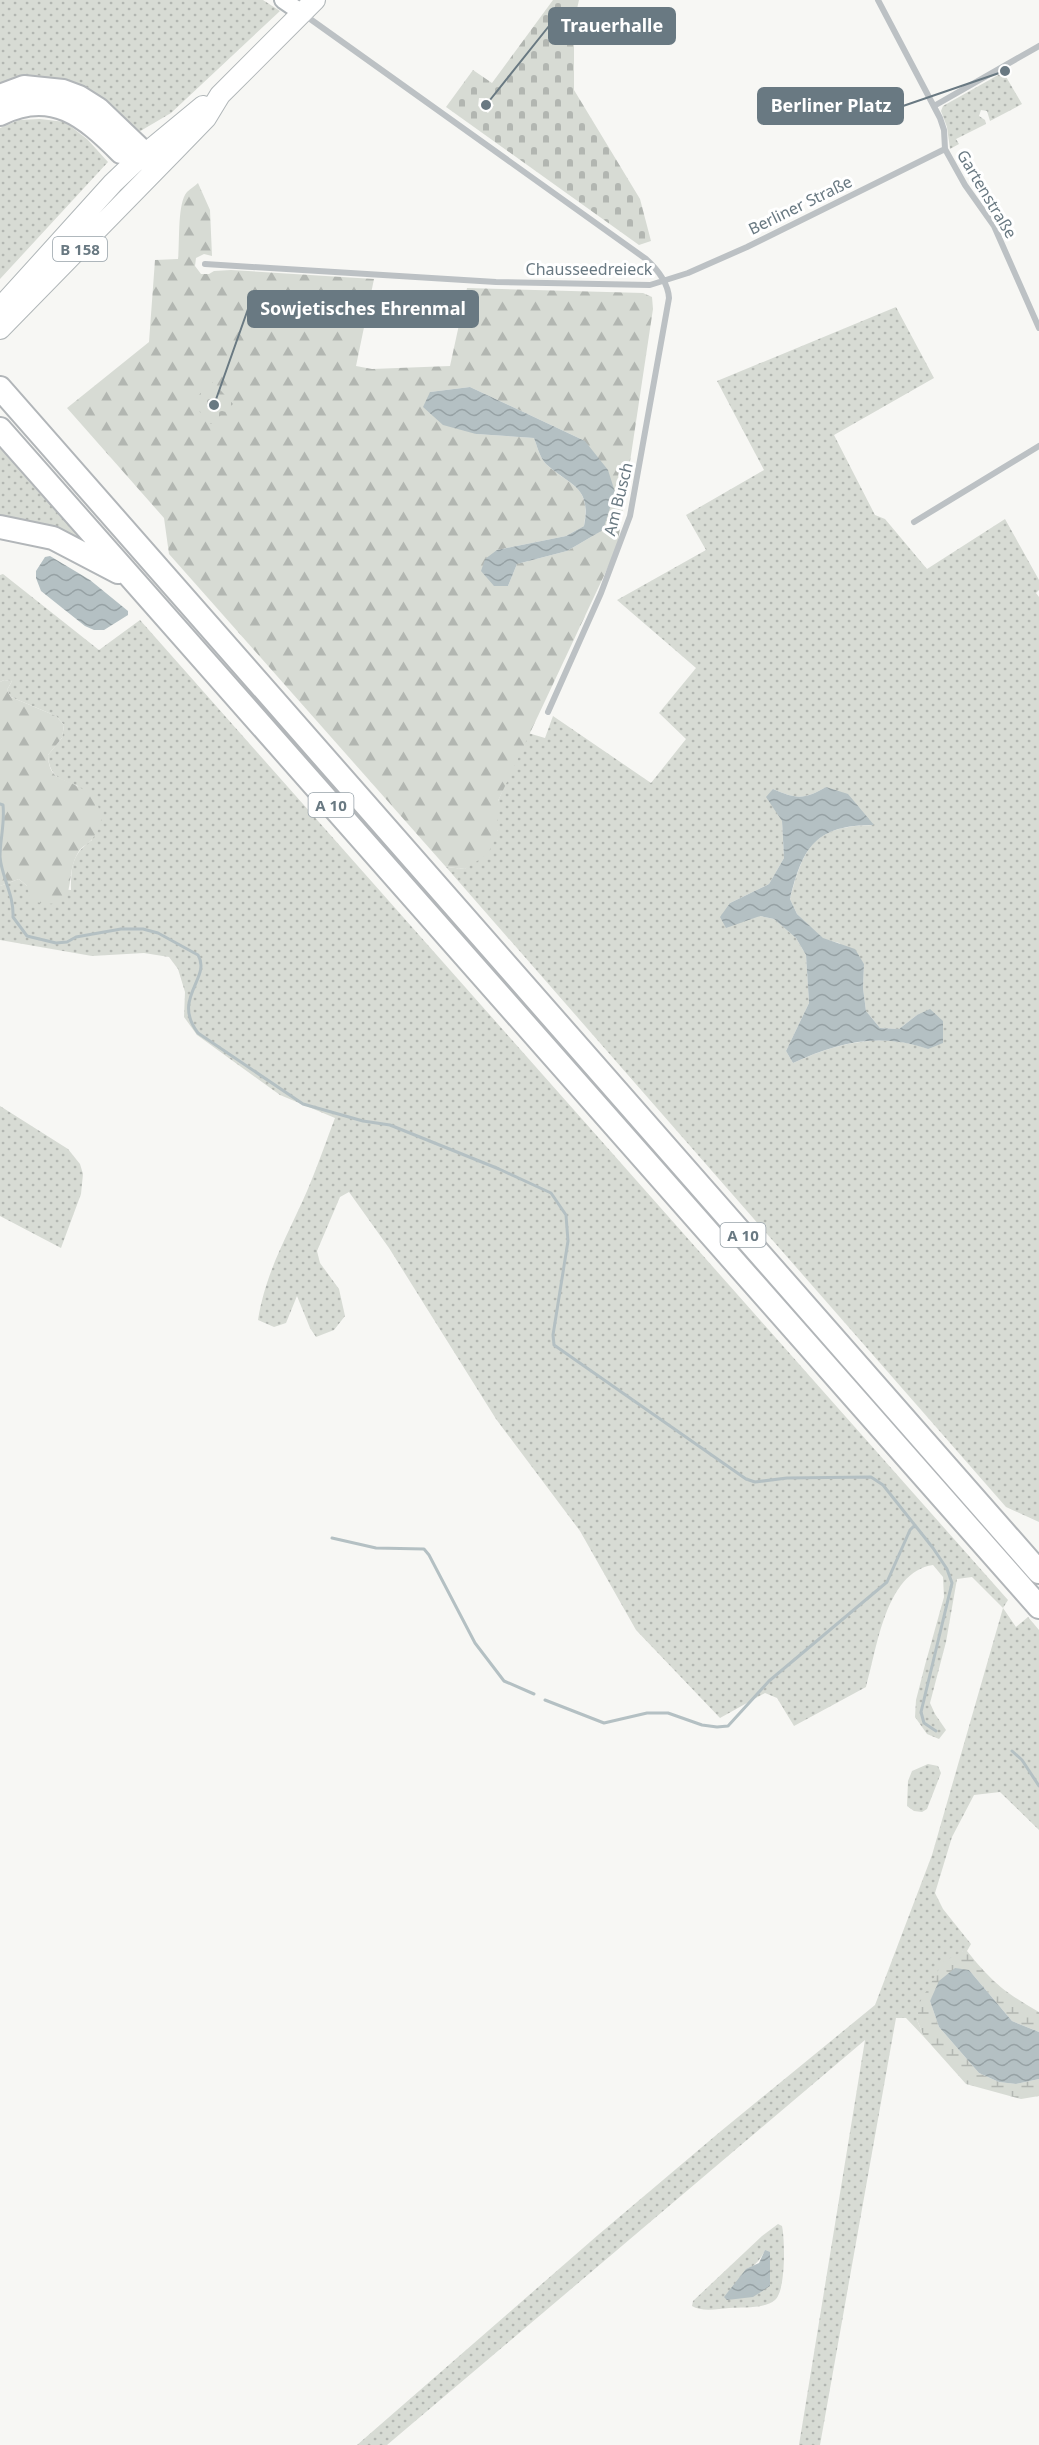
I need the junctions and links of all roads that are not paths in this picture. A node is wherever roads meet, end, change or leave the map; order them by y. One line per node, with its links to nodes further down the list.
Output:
1 (283, 0): 3 (main road)
2 (878, 0): 6 (street, Gartenstraße)
3 (308, 6): 9 (main road, B 158); 11 (street, Chausseedreieck)
4 (1039, 46): 6 (street)
5 (0, 96): 9 (highway)
6 (934, 106): 8 (street, Gartenstraße)
7 (0, 114): 9 (highway)
8 (945, 149): 11 (street, Berliner Straße); 13 (street, Gartenstraße)
9 (146, 166): 12 (main road, B 158); 14 (main road, B 158)
10 (206, 264): 11 (street, Chausseedreieck)
11 (665, 282): 21 (street, Am Busch)
12 (0, 308)
13 (1039, 328)
14 (0, 329)
15 (0, 388): 22 (highway, A 10)
16 (0, 429): 20 (highway, A 10)
17 (1039, 446): 18 (street)
18 (914, 522)
19 (0, 527): 20 (highway)
20 (133, 580): 23 (highway, A 10)
21 (548, 712)
22 (1039, 1572)
23 (1039, 1607)

